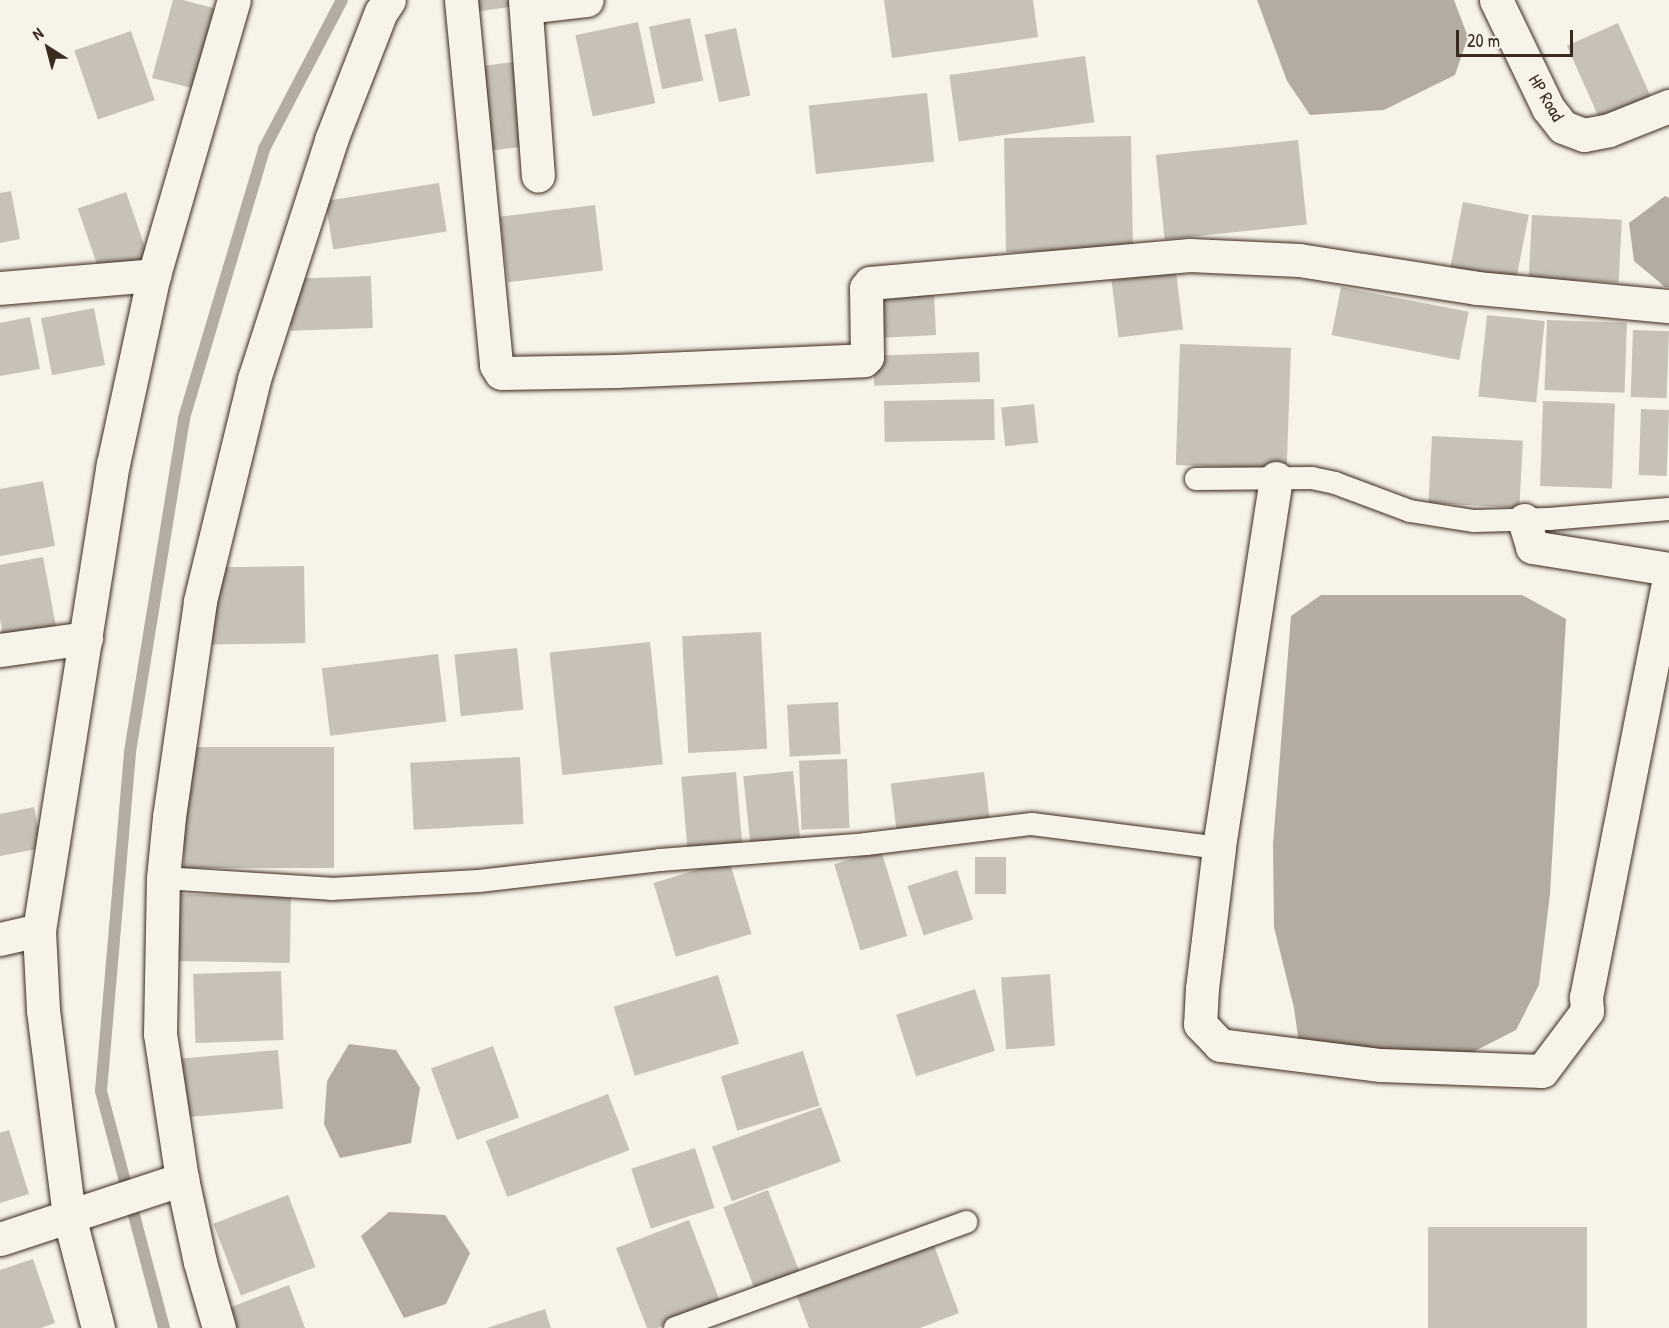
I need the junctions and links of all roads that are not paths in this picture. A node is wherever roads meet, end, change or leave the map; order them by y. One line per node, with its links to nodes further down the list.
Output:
1 (234, 0): 9 (street)
2 (389, 0): 21 (street)
3 (462, 0): 11 (street)
4 (587, 0): 6 (street)
5 (1496, 0): 7 (street, HP Road)
6 (525, 4): 8 (street)
7 (1669, 106)
8 (538, 176)
9 (154, 275): 10 (street); 18 (street)
10 (0, 288)
11 (1669, 306)
12 (1276, 478): 13 (lane); 15 (lane); 20 (street)
13 (1196, 479)
14 (1669, 509): 15 (lane)
15 (1524, 520): 16 (street)
16 (1669, 568)
17 (1669, 576): 20 (street)
18 (86, 638): 19 (street); 22 (street)
19 (0, 650)
20 (1219, 849): 21 (lane)
21 (163, 878): 24 (street)
22 (39, 930): 23 (street); 25 (street)
23 (0, 939)
24 (182, 1179): 25 (street); 29 (street)
25 (82, 1211): 27 (street); 28 (street)
26 (966, 1222): 30 (lane)
27 (0, 1239)
28 (98, 1328)
29 (219, 1328)
30 (675, 1328)

